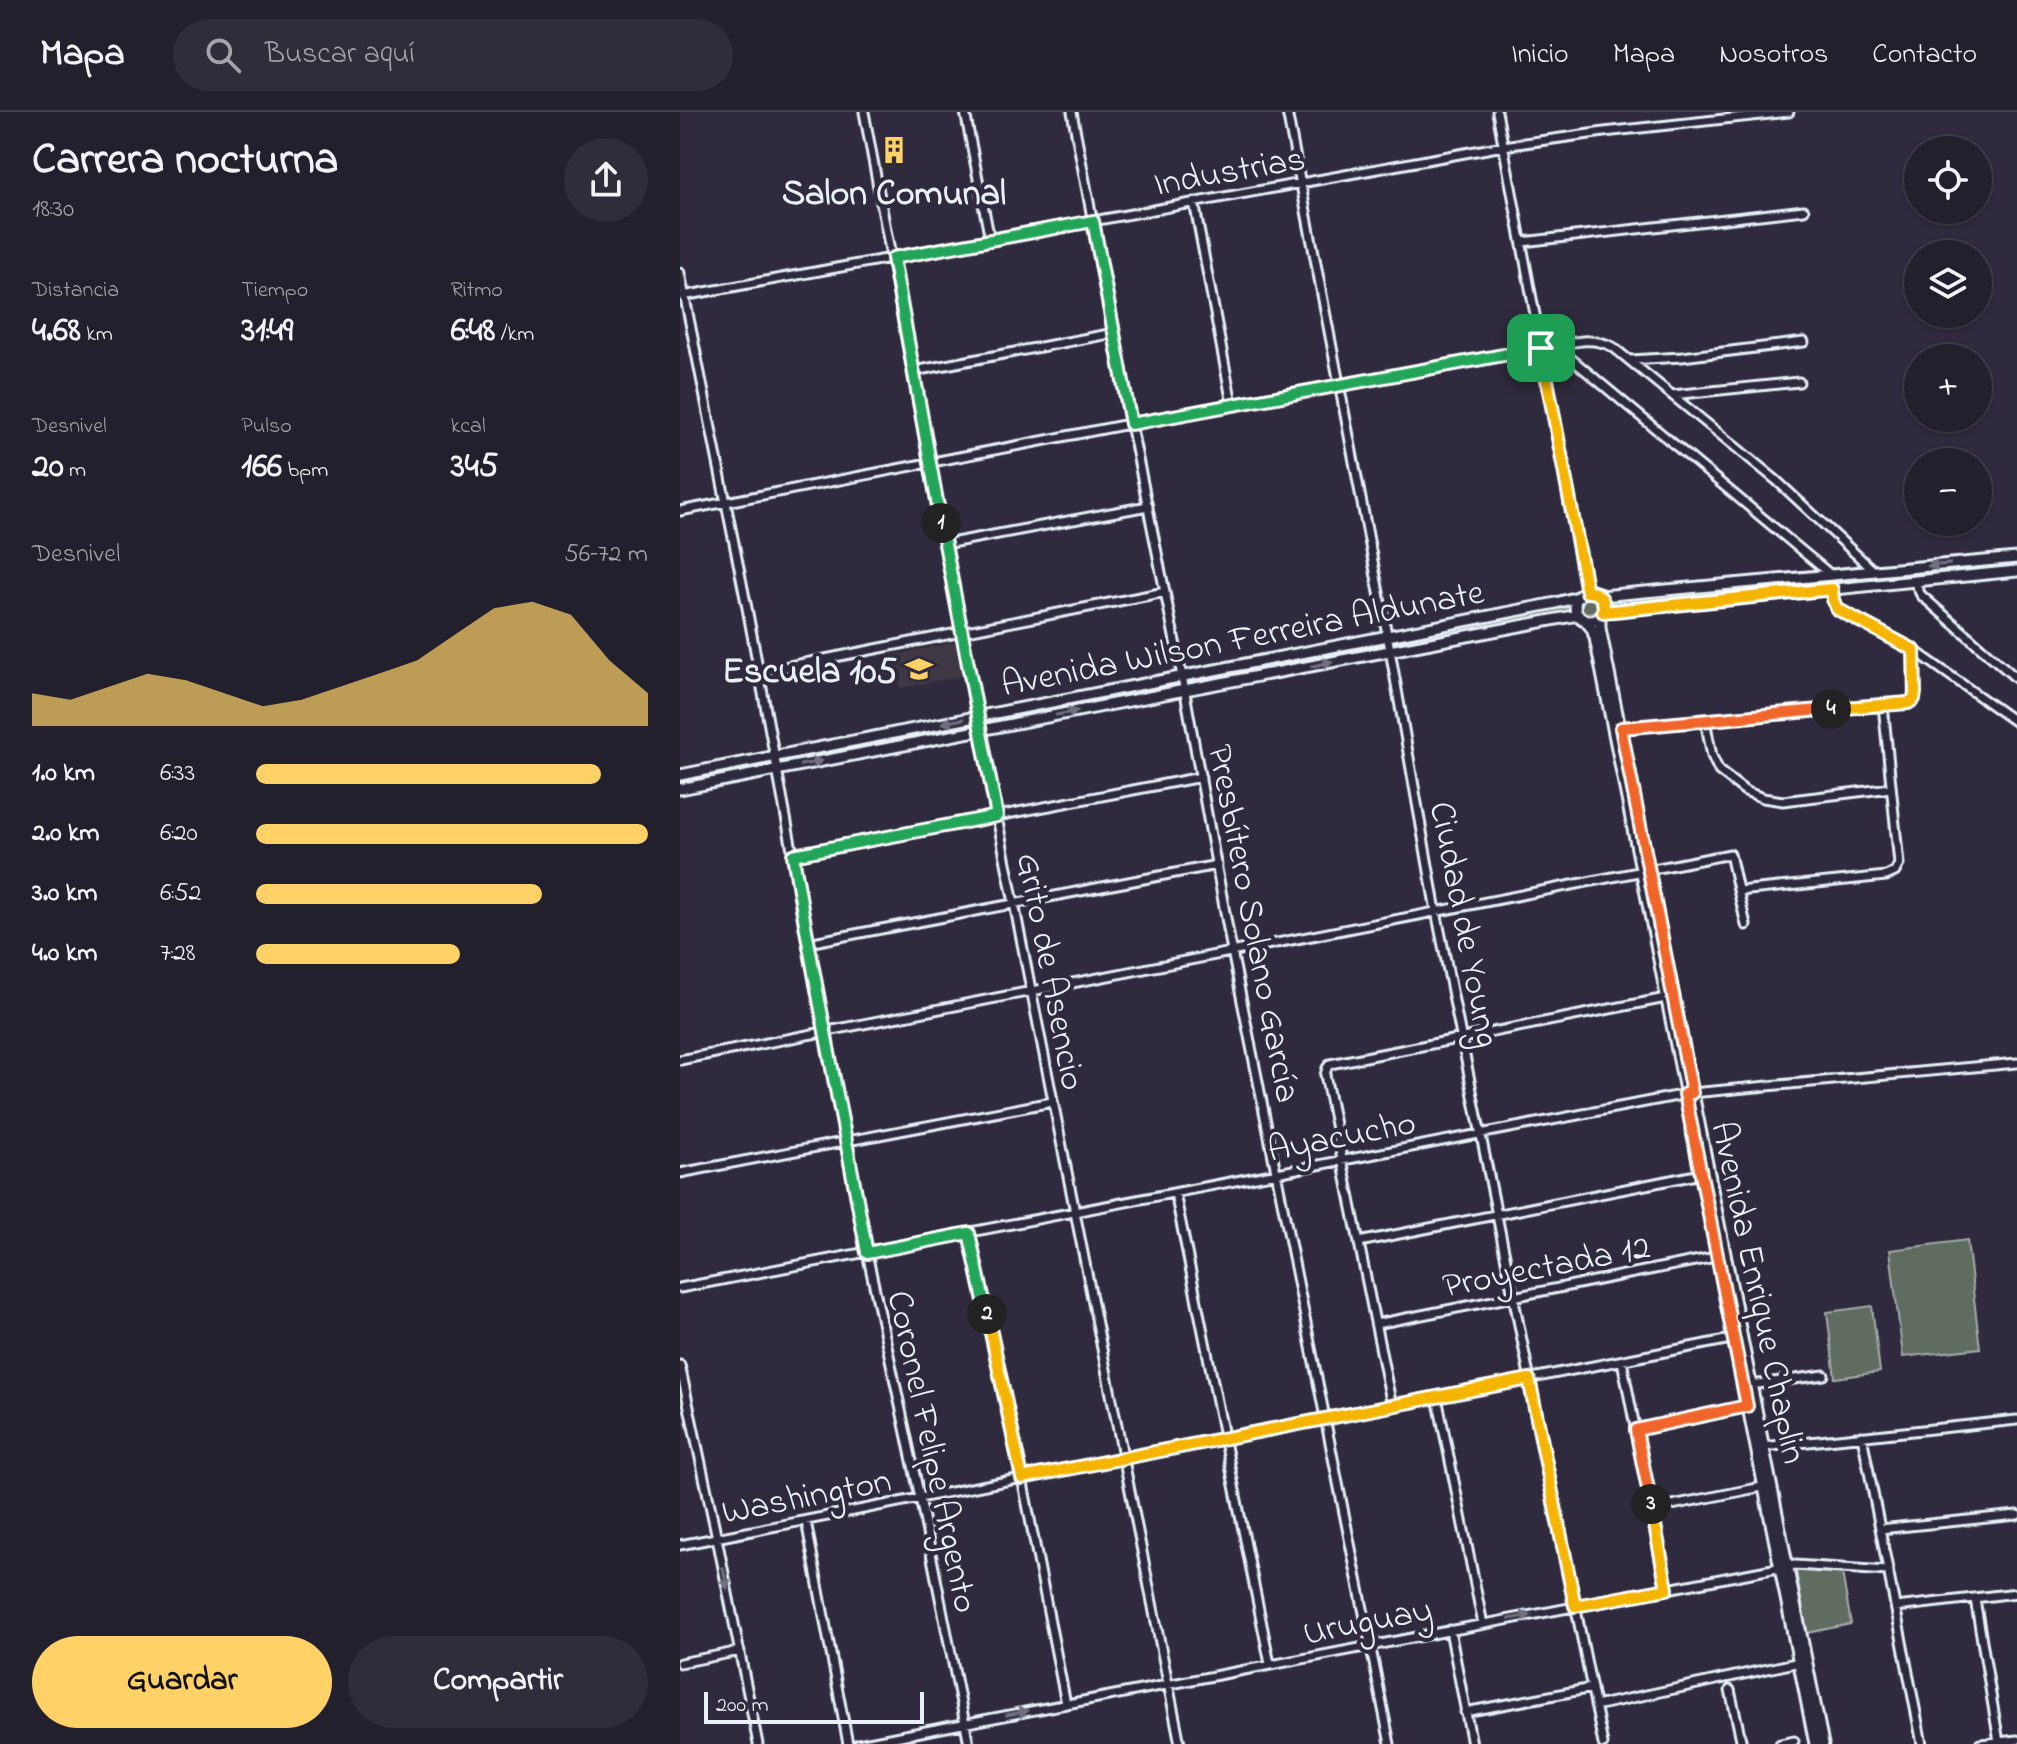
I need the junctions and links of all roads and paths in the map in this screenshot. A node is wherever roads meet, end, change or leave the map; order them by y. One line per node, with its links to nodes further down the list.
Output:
1 (864, 112): 14 (street, Grito de Asencio)
2 (965, 112): 12 (street)
3 (1072, 112): 11 (street, Presbítero Solano García)
4 (1287, 112): 8 (street, Ciudad de Young)
5 (1497, 112): 7 (street)
6 (1789, 112): 7 (street, Industrias)
7 (1503, 146): 8 (street, Industrias); 13 (street)
8 (1300, 183): 9 (street, Industrias); 24 (street, Ciudad de Young)
9 (1194, 202): 11 (street, Industrias); 26 (street)
10 (1804, 210): 13 (street)
11 (1093, 221): 12 (street, Industrias); 17 (street, Presbítero Solano García)
12 (990, 240): 14 (street, Industrias)
13 (1522, 242): 20 (street)
14 (893, 258): 16 (street, Industrias); 22 (street, Grito de Asencio)
15 (680, 273): 16 (street, Coronel Felipe Argento)
16 (682, 296): 29 (street, Coronel Felipe Argento)
17 (1114, 333): 22 (street); 27 (street, Presbítero Solano García)
18 (1804, 342): 21 (street)
19 (1556, 346): 20 (street); 21 (street); 36 (street)
20 (1541, 348): 24 (street); 40 (street)
21 (1630, 360): 25 (street)
22 (914, 371): 28 (street, Grito de Asencio)
23 (1799, 382): 25 (street)
24 (1338, 385): 26 (street); 45 (street, Ciudad de Young)
25 (1672, 395): 34 (street)
26 (1232, 404): 27 (street)
27 (1131, 424): 28 (street); 30 (street, Presbítero Solano García)
28 (930, 462): 29 (street); 32 (street, Grito de Asencio)
29 (726, 502): 31 (street); 48 (street, Coronel Felipe Argento)
30 (1148, 506): 32 (street); 39 (street, Presbítero Solano García)
31 (680, 511)
32 (945, 544): 44 (street, Grito de Asencio)
33 (2017, 558): 34 (street, one-way to 34)
34 (1874, 571): 36 (street)
35 (2017, 571): 37 (street)
36 (1832, 576): 41 (street)
37 (1914, 581): 38 (street); 50 (street)
38 (1832, 589): 42 (street); 47 (street)
39 (1165, 592): 44 (street); 49 (street, Presbítero Solano García)
40 (1582, 594): 41 (street); 43 (street); 45 (street, Avenida Wilson Ferreira Aldunate)
41 (1601, 596): 42 (street)
42 (1601, 614): 43 (street); 56 (street, Avenida Enrique Chaplin)
43 (1582, 617): 46 (street, Avenida Wilson Ferreira Aldunate); 56 (street, Avenida Enrique Chaplin)
44 (962, 632): 48 (street); 53 (street, Grito de Asencio)
45 (1386, 636): 46 (street, Ciudad de Young); 49 (street, Avenida Wilson Ferreira Aldunate)
46 (1390, 650): 51 (street, Avenida Wilson Ferreira Aldunate, one-way to 46); 70 (street, Ciudad de Young)
47 (1914, 650): 52 (street); 55 (street)
48 (759, 672): 58 (street, Coronel Felipe Argento)
49 (1182, 676): 51 (street, Presbítero Solano García); 53 (street, Avenida Wilson Ferreira Aldunate)
50 (2017, 679)
51 (1185, 690): 57 (street, Avenida Wilson Ferreira Aldunate, one-way to 51); 61 (street, Presbítero Solano García)
52 (1883, 705): 54 (street); 62 (street)
53 (977, 717): 57 (street, Grito de Asencio); 58 (street, Avenida Wilson Ferreira Aldunate, one-way to 58)
54 (1705, 720): 56 (street); 62 (street)
55 (2017, 723)
56 (1617, 728): 67 (street, Avenida Enrique Chaplin)
57 (980, 731): 59 (street, Avenida Wilson Ferreira Aldunate, one-way to 57); 64 (street, Grito de Asencio)
58 (774, 756): 59 (street, Coronel Felipe Argento); 60 (street, Avenida Wilson Ferreira Aldunate)
59 (776, 770): 63 (street, Avenida Wilson Ferreira Aldunate); 65 (street, Coronel Felipe Argento)
60 (680, 775)
61 (1201, 777): 64 (street); 66 (street, Presbítero Solano García)
62 (1891, 788): 68 (street)
63 (680, 789)
64 (997, 816): 65 (street); 69 (street, Grito de Asencio)
65 (793, 855): 72 (street, Coronel Felipe Argento)
66 (1217, 865): 69 (street); 73 (street, Presbítero Solano García)
67 (1644, 870): 68 (street); 70 (street); 75 (street, Avenida Enrique Chaplin)
68 (1739, 891): 71 (street)
69 (1014, 903): 72 (street); 74 (street, Grito de Asencio)
70 (1436, 911): 73 (street); 77 (street, Ciudad de Young)
71 (1746, 925)
72 (808, 943): 76 (street, Coronel Felipe Argento)
73 (1232, 951): 74 (street); 86 (street, Presbítero Solano García)
74 (1032, 991): 76 (street); 81 (street, Grito de Asencio)
75 (1669, 997): 77 (street); 80 (street, Avenida Enrique Chaplin)
76 (825, 1032): 78 (street); 83 (street, Coronel Felipe Argento)
77 (1462, 1038): 82 (street, Ciudad de Young); 84 (street)
78 (680, 1060)
79 (2017, 1063): 80 (street, Ayacucho)
80 (1688, 1093): 82 (street, Ayacucho); 87 (street, Avenida Enrique Chaplin)
81 (1052, 1102): 83 (street); 89 (street, Grito de Asencio)
82 (1481, 1133): 84 (street, Ayacucho); 90 (street, Ciudad de Young)
83 (847, 1141): 85 (street); 93 (street, Coronel Felipe Argento)
84 (1342, 1160): 86 (street, Ayacucho); 92 (street)
85 (680, 1173)
86 (1278, 1173): 88 (street, Ayacucho); 109 (street, Presbítero Solano García)
87 (1705, 1173): 90 (street); 94 (street, Avenida Enrique Chaplin)
88 (1175, 1193): 89 (street, Ayacucho); 113 (street)
89 (1074, 1212): 91 (street, Ayacucho); 115 (street, Grito de Asencio)
90 (1498, 1213): 92 (street); 96 (street, Ciudad de Young)
91 (969, 1233): 93 (street, Ayacucho); 116 (street)
92 (1359, 1242): 97 (street)
93 (867, 1253): 95 (street, Ayacucho); 118 (street, Coronel Felipe Argento)
94 (1722, 1255): 96 (street, Proyectada 12); 98 (street, Avenida Enrique Chaplin)
95 (680, 1288)
96 (1515, 1296): 97 (street, Proyectada 12); 102 (street, Ciudad de Young)
97 (1376, 1324): 105 (street)
98 (1738, 1338): 99 (street, Washington); 103 (street, Avenida Enrique Chaplin); 106 (street, Avenida Enrique Chaplin)
99 (1622, 1361): 102 (street, Washington); 111 (street)
100 (680, 1365): 107 (street)
101 (1824, 1375): 103 (street)
102 (1529, 1379): 104 (street, Washington); 130 (street, Ciudad de Young)
103 (1751, 1385): 106 (street, Avenida Enrique Chaplin)
104 (1437, 1397): 105 (street, Washington); 132 (street)
105 (1392, 1406): 109 (street, Washington)
106 (1751, 1406): 111 (street); 114 (street, Avenida Enrique Chaplin)
107 (690, 1411): 108 (street); 123 (street)
108 (680, 1413)
109 (1327, 1419): 113 (street, Washington); 134 (street, Presbítero Solano García)
110 (2017, 1420): 112 (street)
111 (1636, 1430): 119 (street)
112 (1862, 1436): 114 (street); 122 (street)
113 (1225, 1439): 115 (street, Washington); 138 (street)
114 (1760, 1447): 117 (street, Avenida Enrique Chaplin)
115 (1123, 1459): 116 (street, Washington); 139 (street, Grito de Asencio)
116 (1022, 1478): 118 (street, Washington); 142 (street)
117 (1768, 1486): 119 (street); 125 (street, Avenida Enrique Chaplin)
118 (920, 1498): 121 (street, Washington); 145 (street, Coronel Felipe Argento)
119 (1652, 1509): 127 (street)
120 (2017, 1515): 122 (street)
121 (806, 1521): 123 (street, Washington); 150 (street)
122 (1880, 1529): 126 (street)
123 (717, 1538): 124 (street, Washington); 135 (street, one-way to 135)
124 (680, 1545)
125 (1784, 1567): 126 (street, Uruguay); 127 (street, Uruguay); 136 (street, Avenida Enrique Chaplin)
126 (1888, 1571): 131 (street)
127 (1667, 1589): 130 (street, Uruguay)
128 (2017, 1593): 129 (street)
129 (1975, 1599): 131 (street); 148 (street)
130 (1575, 1606): 132 (street, Uruguay, one-way to 130); 140 (street, Ciudad de Young)
131 (1896, 1607): 161 (street)
132 (1483, 1624): 133 (street, Uruguay)
133 (1450, 1630): 134 (street, Uruguay); 144 (street)
134 (1371, 1645): 138 (street, Uruguay); 154 (street, Presbítero Solano García)
135 (740, 1651): 137 (street); 149 (street)
136 (1803, 1662): 143 (street); 159 (street, Avenida Enrique Chaplin); 160 (street, Avenida Enrique Chaplin)
137 (680, 1663)
138 (1270, 1664): 139 (street, Uruguay)
139 (1168, 1684): 142 (street, Uruguay); 153 (street, Grito de Asencio)
140 (1592, 1688): 143 (street, Ciudad de Young); 144 (street)
141 (1730, 1690): 157 (street)
142 (1066, 1704): 145 (street, Uruguay, one-way to 142)
143 (1595, 1706): 156 (street, Ciudad de Young)
144 (1465, 1712): 155 (street)
145 (965, 1724): 151 (street, Uruguay); 152 (street, Coronel Felipe Argento)
146 (2017, 1740): 148 (street)
147 (1794, 1741): 158 (street)
148 (1999, 1742): 162 (street)
149 (758, 1744)
150 (848, 1744)
151 (858, 1744)
152 (969, 1744)
153 (1180, 1744)
154 (1390, 1744)
155 (1472, 1744)
156 (1603, 1744)
157 (1742, 1744)
158 (1780, 1744)
159 (1815, 1744)
160 (1823, 1744)
161 (1922, 1744)
162 (1980, 1744)

